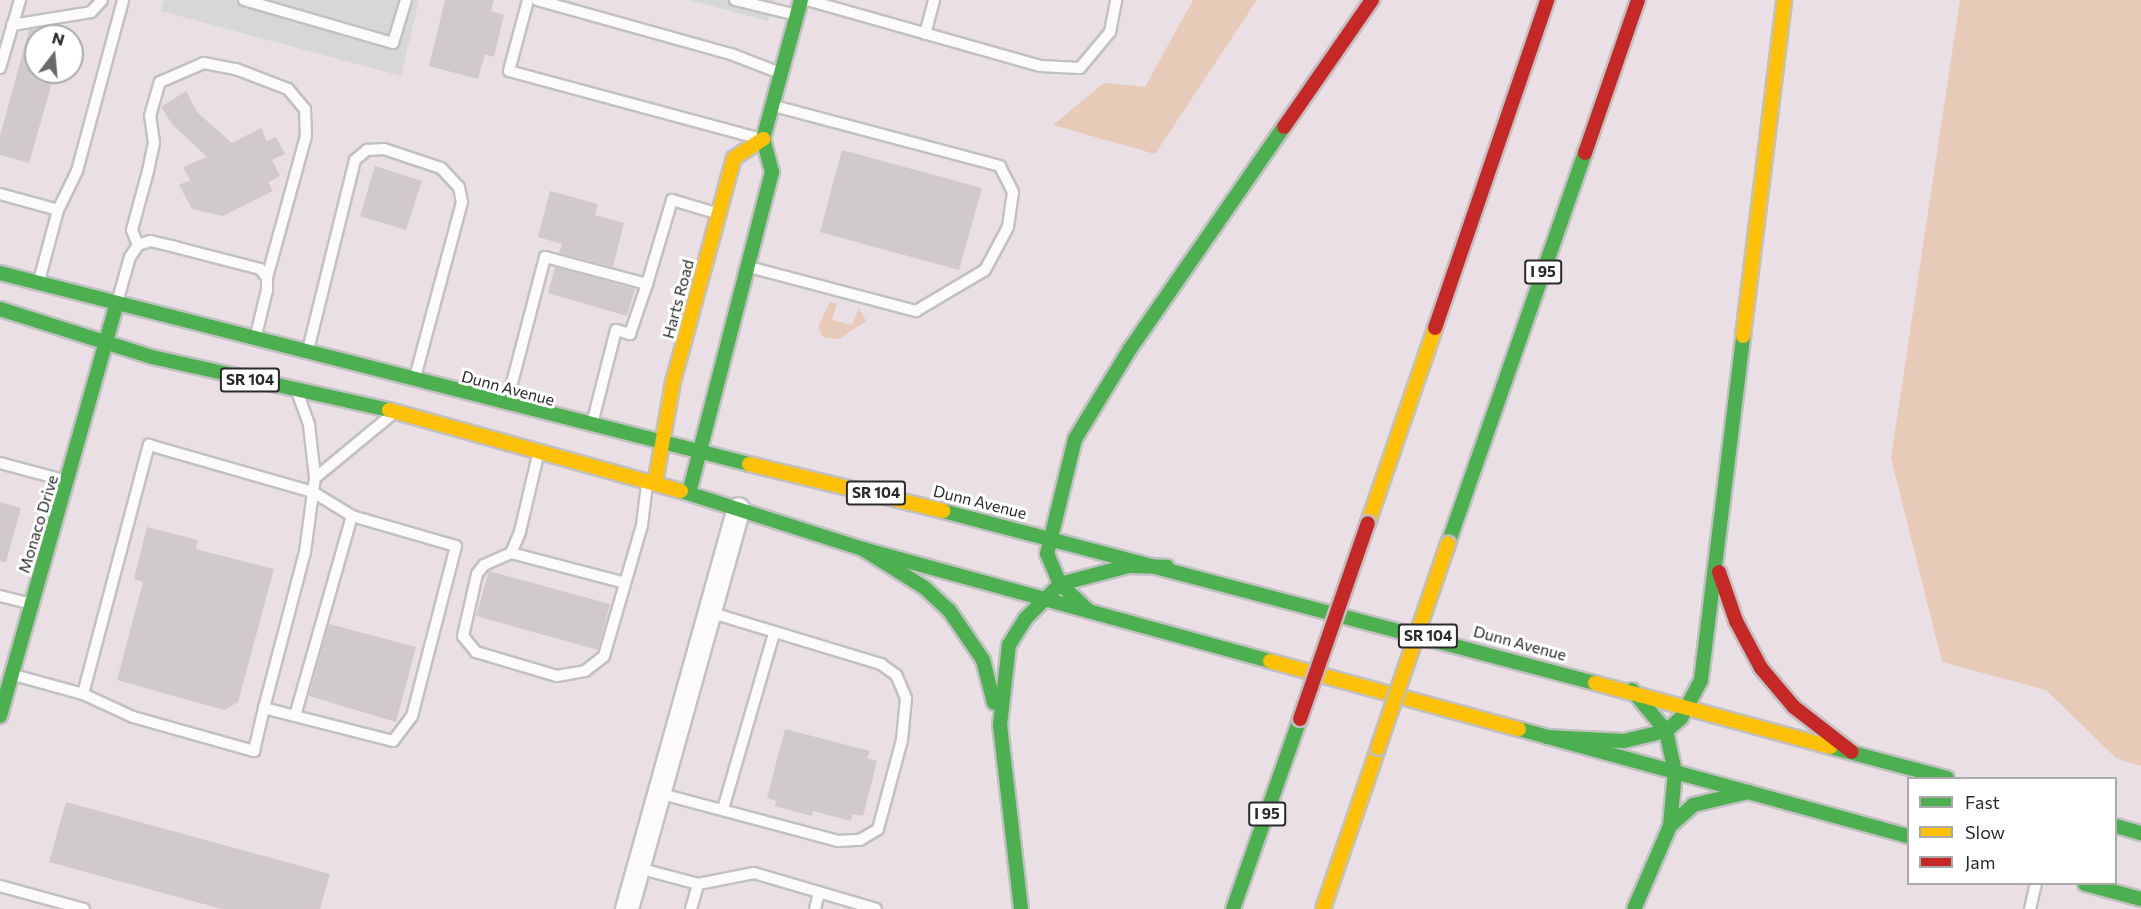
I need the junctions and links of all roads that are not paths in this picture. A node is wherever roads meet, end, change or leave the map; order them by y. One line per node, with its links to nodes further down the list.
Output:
1 (20, 0): 18 (lane)
2 (102, 0): 18 (lane)
3 (123, 0): 25 (lane)
4 (244, 0): 5 (lane)
5 (406, 0)
6 (528, 0): 23 (lane)
7 (537, 0): 21 (lane)
8 (735, 0): 17 (lane)
9 (801, 0): 17 (main road)
10 (807, 0): 19 (lane)
11 (934, 0): 19 (lane)
12 (1116, 0): 19 (lane)
13 (1372, 0): 54 (main road)
14 (1547, 0): 100 (main road, I 95, bridge)
15 (1638, 0): 101 (main road, I 95, bridge)
16 (1784, 0): 57 (main road)
17 (796, 15): 21 (main road)
18 (12, 24): 20 (lane)
19 (925, 34)
20 (0, 68)
21 (780, 73): 22 (main road)
22 (771, 105): 23 (main road); 28 (lane)
23 (763, 140): 26 (main road, Harts Road); 28 (main road)
24 (0, 194): 25 (lane)
25 (58, 210): 31 (lane)
26 (719, 214): 32 (lane); 43 (main road, Harts Road)
27 (138, 245): 30 (lane); 30 (lane); 33 (lane)
28 (748, 266): 45 (main road)
29 (0, 273): 31 (main road, Dunn Avenue / SR 104)
30 (267, 278): 36 (lane)
31 (38, 284): 33 (main road, Dunn Avenue / SR 104)
32 (647, 284): 40 (lane); 42 (lane)
33 (116, 305): 35 (main road, Monaco Drive); 36 (main road, Dunn Avenue / SR 104)
34 (0, 309): 35 (main road, SR 104)
35 (105, 341): 39 (main road, SR 104); 48 (main road, Monaco Drive)
36 (254, 341): 37 (main road, Dunn Avenue / SR 104)
37 (307, 355): 38 (main road, Dunn Avenue / SR 104); 38 (lane)
38 (414, 381): 40 (main road, Dunn Avenue / SR 104)
39 (297, 391): 41 (main road, SR 104); 47 (lane)
40 (506, 405): 42 (main road, Dunn Avenue / SR 104)
41 (396, 412): 44 (main road, SR 104); 47 (lane)
42 (592, 427): 43 (main road, Dunn Avenue / SR 104)
43 (662, 442): 45 (main road, Dunn Avenue / SR 104); 49 (main road, Harts Road)
44 (539, 452): 49 (main road, SR 104); 56 (lane)
45 (701, 453): 51 (main road); 54 (main road, Dunn Avenue / SR 104)
46 (0, 463): 48 (lane)
47 (315, 478): 50 (lane)
48 (69, 482): 63 (main road, Monaco Drive)
49 (651, 484): 51 (main road, SR 104); 59 (lane)
50 (313, 492): 53 (lane); 69 (lane); 71 (lane)
51 (689, 493): 52 (main road, SR 104)
52 (739, 509): 55 (main road, SR 104); 65 (street)
53 (352, 516): 73 (lane); 73 (lane)
54 (1050, 536): 58 (main road, Dunn Avenue / SR 104); 60 (main road)
55 (862, 549): 62 (main road, SR 104); 74 (main road)
56 (511, 553): 59 (lane); 59 (lane)
57 (1715, 559): 70 (main road); 77 (main road)
58 (1167, 567): 60 (main road); 68 (main road, Dunn Avenue / SR 104)
59 (625, 583)
60 (1060, 584): 62 (main road); 64 (main road)
61 (0, 596): 63 (lane)
62 (1044, 599): 64 (main road, SR 104); 74 (main road)
63 (31, 604): 67 (main road, Monaco Drive)
64 (1089, 611): 76 (main road, SR 104)
65 (709, 612): 66 (lane); 81 (street)
66 (774, 633): 82 (lane); 82 (lane)
67 (12, 674): 69 (lane); 72 (main road, Monaco Drive)
68 (1632, 690): 70 (main road, Dunn Avenue / SR 104); 75 (main road)
69 (83, 694): 71 (lane)
70 (1688, 705): 75 (main road); 77 (main road, Dunn Avenue / SR 104)
71 (264, 708): 73 (lane)
72 (0, 716)
73 (295, 716)
74 (1000, 725): 99 (main road)
75 (1666, 731): 76 (main road); 78 (main road)
76 (1547, 737): 78 (main road, SR 104)
77 (1852, 752): 79 (main road, Dunn Avenue / SR 104)
78 (1675, 772): 80 (main road, SR 104); 83 (main road)
79 (1943, 777)
80 (1748, 792): 83 (main road); 86 (main road, SR 104)
81 (658, 793): 82 (lane); 87 (street)
82 (723, 809)
83 (1670, 826): 102 (main road)
84 (2117, 827): 85 (main road)
85 (2141, 833)
86 (1907, 836)
87 (638, 868): 88 (lane); 95 (street)
88 (698, 885): 92 (lane); 96 (lane)
89 (2036, 885): 103 (lane)
90 (2089, 885): 93 (main road)
91 (0, 886): 94 (lane)
92 (819, 893): 97 (lane); 98 (lane)
93 (2141, 899)
94 (84, 909)
95 (627, 909)
96 (691, 909)
97 (815, 909)
98 (876, 909)
99 (1021, 909)
100 (1233, 909)
101 (1323, 909)
102 (1634, 909)
103 (2030, 909)

